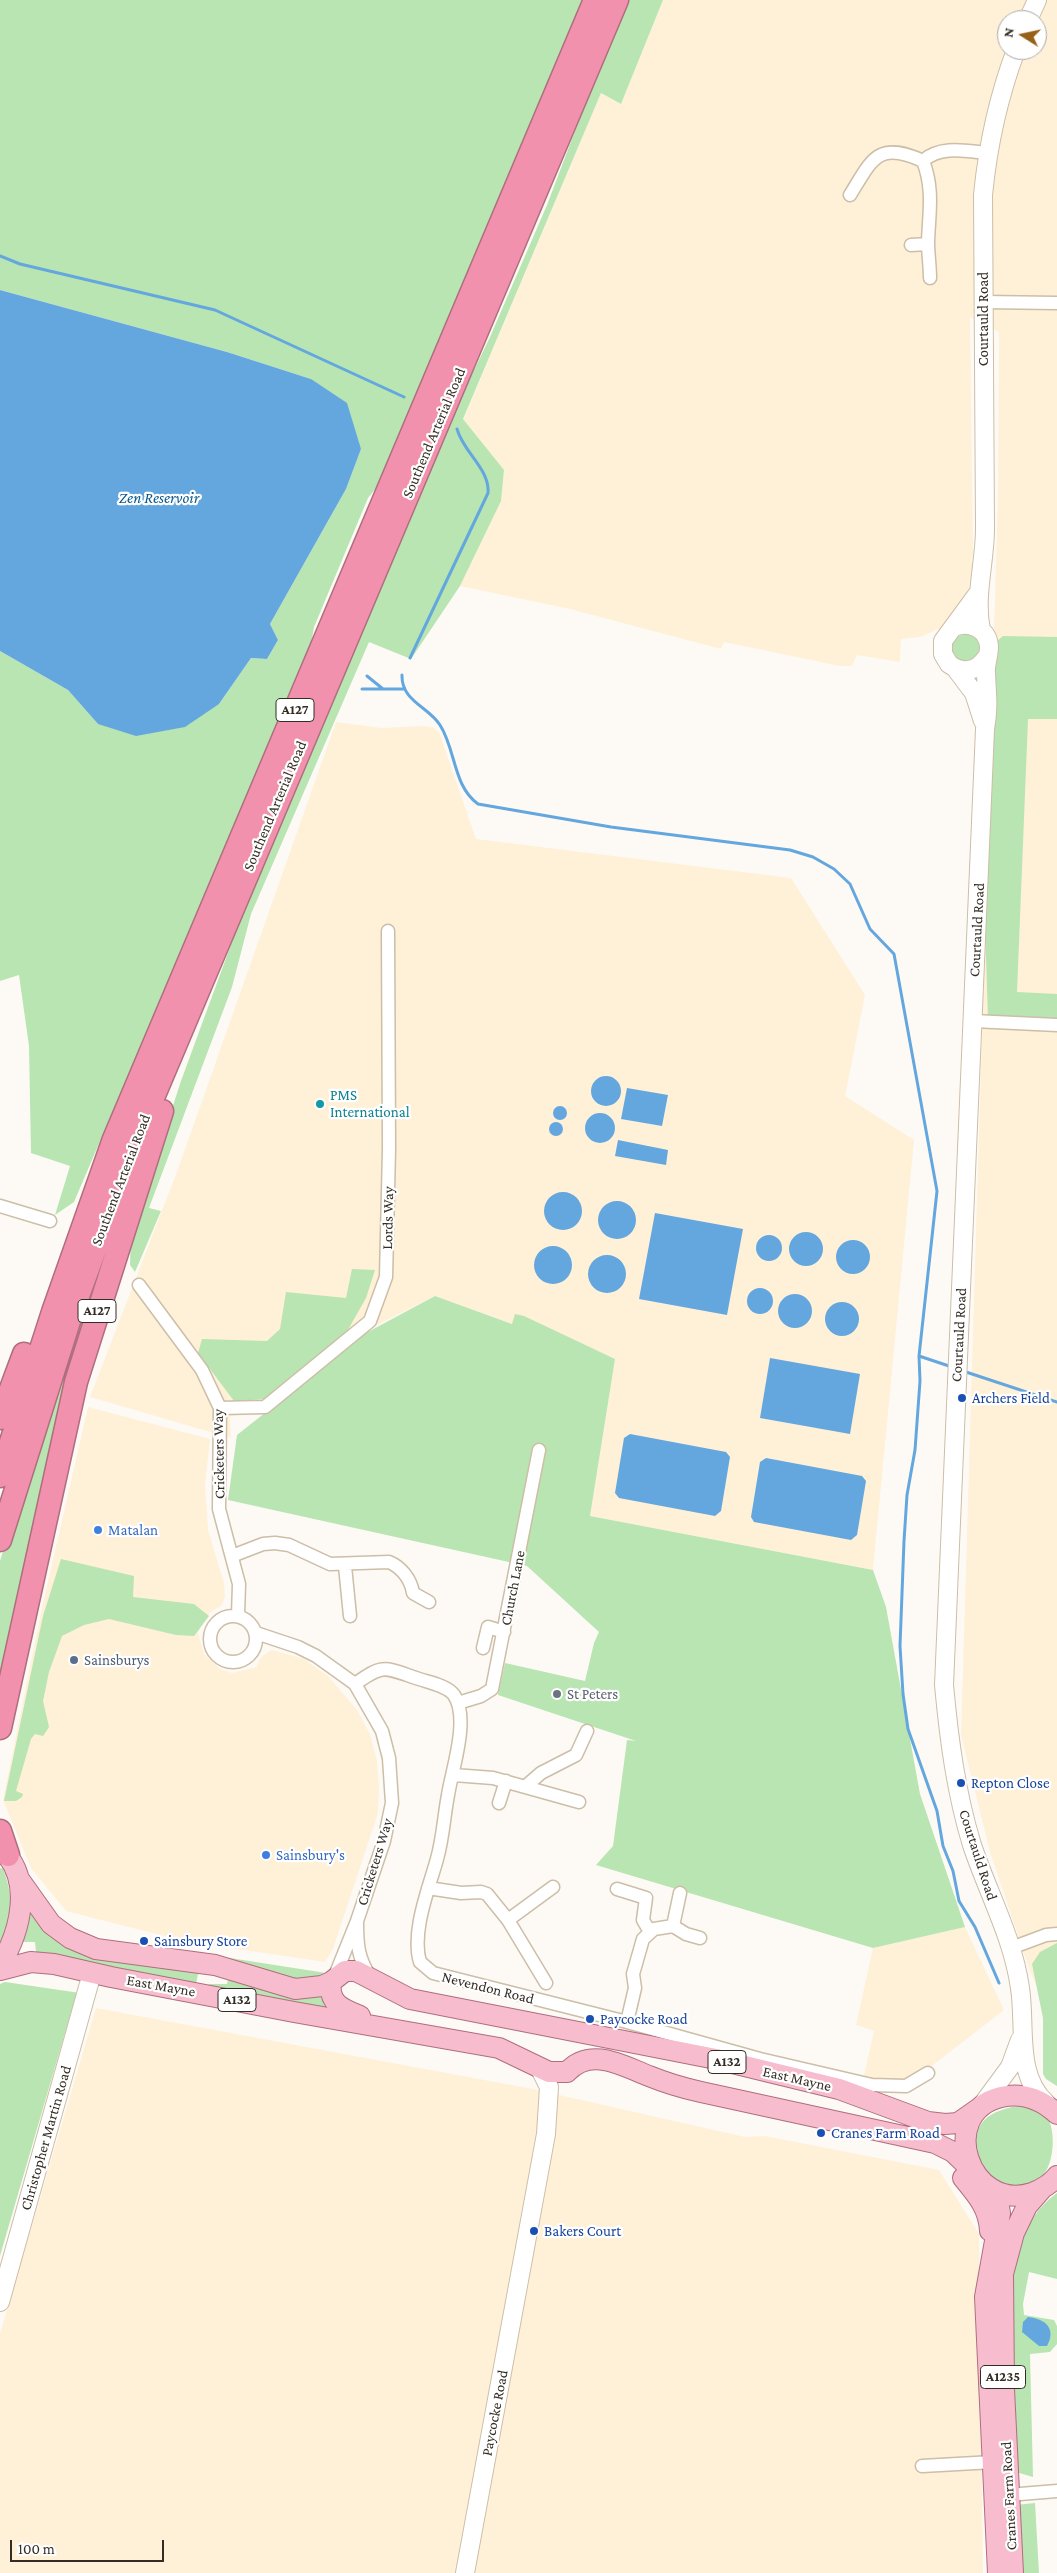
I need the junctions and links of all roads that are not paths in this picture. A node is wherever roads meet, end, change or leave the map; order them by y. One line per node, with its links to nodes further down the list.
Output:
1 (595, 0): 22 (highway, Southend Arterial Road / A127)
2 (617, 0): 18 (highway, Southend Arterial Road / A127)
3 (1013, 60): 4 (street, Courtauld Road)
4 (987, 153): 5 (street); 10 (street, Courtauld Road)
5 (923, 161): 6 (street); 7 (street)
6 (850, 195)
7 (928, 244): 8 (street); 9 (street)
8 (911, 245)
9 (930, 278)
10 (983, 302): 11 (street); 12 (street, Courtauld Road)
11 (1057, 302)
12 (979, 592): 13 (street, Courtauld Road); 14 (street, Courtauld Road)
13 (954, 627): 14 (street); 16 (street, Courtauld Road)
14 (981, 630): 15 (street, Courtauld Road)
15 (986, 658): 16 (street); 17 (street, Courtauld Road)
16 (956, 669): 17 (street, Courtauld Road)
17 (985, 729): 20 (street, Courtauld Road)
18 (233, 904): 30 (highway, Southend Arterial Road / A127); 41 (highway, A127)
19 (388, 931): 26 (street, Lords Way)
20 (973, 1021): 21 (street); 61 (street, Courtauld Road)
21 (1057, 1025)
22 (114, 1139): 27 (highway, A127); 29 (highway, Southend Arterial Road / A127)
23 (0, 1206): 24 (street)
24 (50, 1221)
25 (139, 1285): 26 (street, Cricketers Way)
26 (220, 1408): 31 (street, Cricketers Way)
27 (0, 1418)
28 (539, 1450): 36 (street, Church Lane)
29 (0, 1476)
30 (0, 1540)
31 (232, 1556): 32 (street); 34 (street, Cricketers Way)
32 (345, 1566): 33 (street); 35 (street)
33 (429, 1602)
34 (238, 1616): 37 (street); 37 (street)
35 (350, 1616)
36 (504, 1632): 38 (street); 40 (street, Church Lane)
37 (256, 1634): 39 (street, Cricketers Way)
38 (483, 1648)
39 (355, 1684): 40 (street); 56 (street, Cricketers Way)
40 (458, 1703): 43 (street, Nevendon Road)
41 (0, 1728)
42 (587, 1731): 45 (street)
43 (454, 1775): 44 (street); 52 (street, Nevendon Road)
44 (506, 1781): 45 (street); 47 (street)
45 (532, 1787): 46 (street)
46 (579, 1802)
47 (500, 1803)
48 (0, 1831): 49 (highway)
49 (4, 1852): 50 (main road, A132)
50 (18, 1879): 62 (main road, A132); 66 (main road, East Mayne / A132)
51 (553, 1887): 55 (street)
52 (428, 1888): 55 (street); 69 (street, Nevendon Road)
53 (617, 1889): 58 (street)
54 (680, 1893): 57 (street)
55 (508, 1920): 67 (street)
56 (357, 1921): 65 (street, Cricketers Way); 66 (street, Cricketers Way)
57 (673, 1926): 58 (street); 60 (street)
58 (650, 1932): 69 (street)
59 (1057, 1934): 61 (street)
60 (700, 1938)
61 (1011, 1948): 68 (street, Courtauld Road)
62 (0, 1964)
63 (0, 1970): 64 (main road, East Mayne / A132)
64 (92, 1973): 70 (main road, East Mayne / A132); 82 (street, Christopher Martin Road)
65 (369, 1976): 66 (main road, East Mayne / A132); 71 (main road, East Mayne / A132)
66 (332, 1980): 70 (main road, East Mayne / A132)
67 (546, 1982)
68 (1022, 2020): 75 (street, Courtauld Road); 76 (street, Courtauld Road)
69 (627, 2022): 74 (street, Nevendon Road)
70 (382, 2026): 73 (main road, East Mayne / A132)
71 (548, 2028): 72 (main road, East Mayne / A132); 75 (main road, East Mayne / A132)
72 (570, 2068): 73 (main road, East Mayne / A132); 77 (street, Paycocke Road); 78 (main road, East Mayne / A132)
73 (540, 2069): 77 (street, Paycocke Road)
74 (928, 2073)
75 (978, 2109): 76 (main road, A132); 79 (main road)
76 (1051, 2109)
77 (546, 2134): 87 (street, Paycocke Road)
78 (895, 2135): 79 (main road, East Mayne / A132); 81 (main road)
79 (981, 2180): 80 (main road, A132); 81 (main road, Cranes Farm Road / A1235)
80 (1052, 2181): 86 (main road, Cranes Farm Road / A1235)
81 (988, 2274): 83 (main road, Cranes Farm Road / A1235)
82 (0, 2302)
83 (993, 2462): 84 (street); 88 (main road, Cranes Farm Road / A1235)
84 (922, 2466)
85 (1057, 2491): 86 (street)
86 (1008, 2495): 89 (main road, Cranes Farm Road / A1235)
87 (465, 2573)
88 (998, 2573)
89 (1013, 2573)

